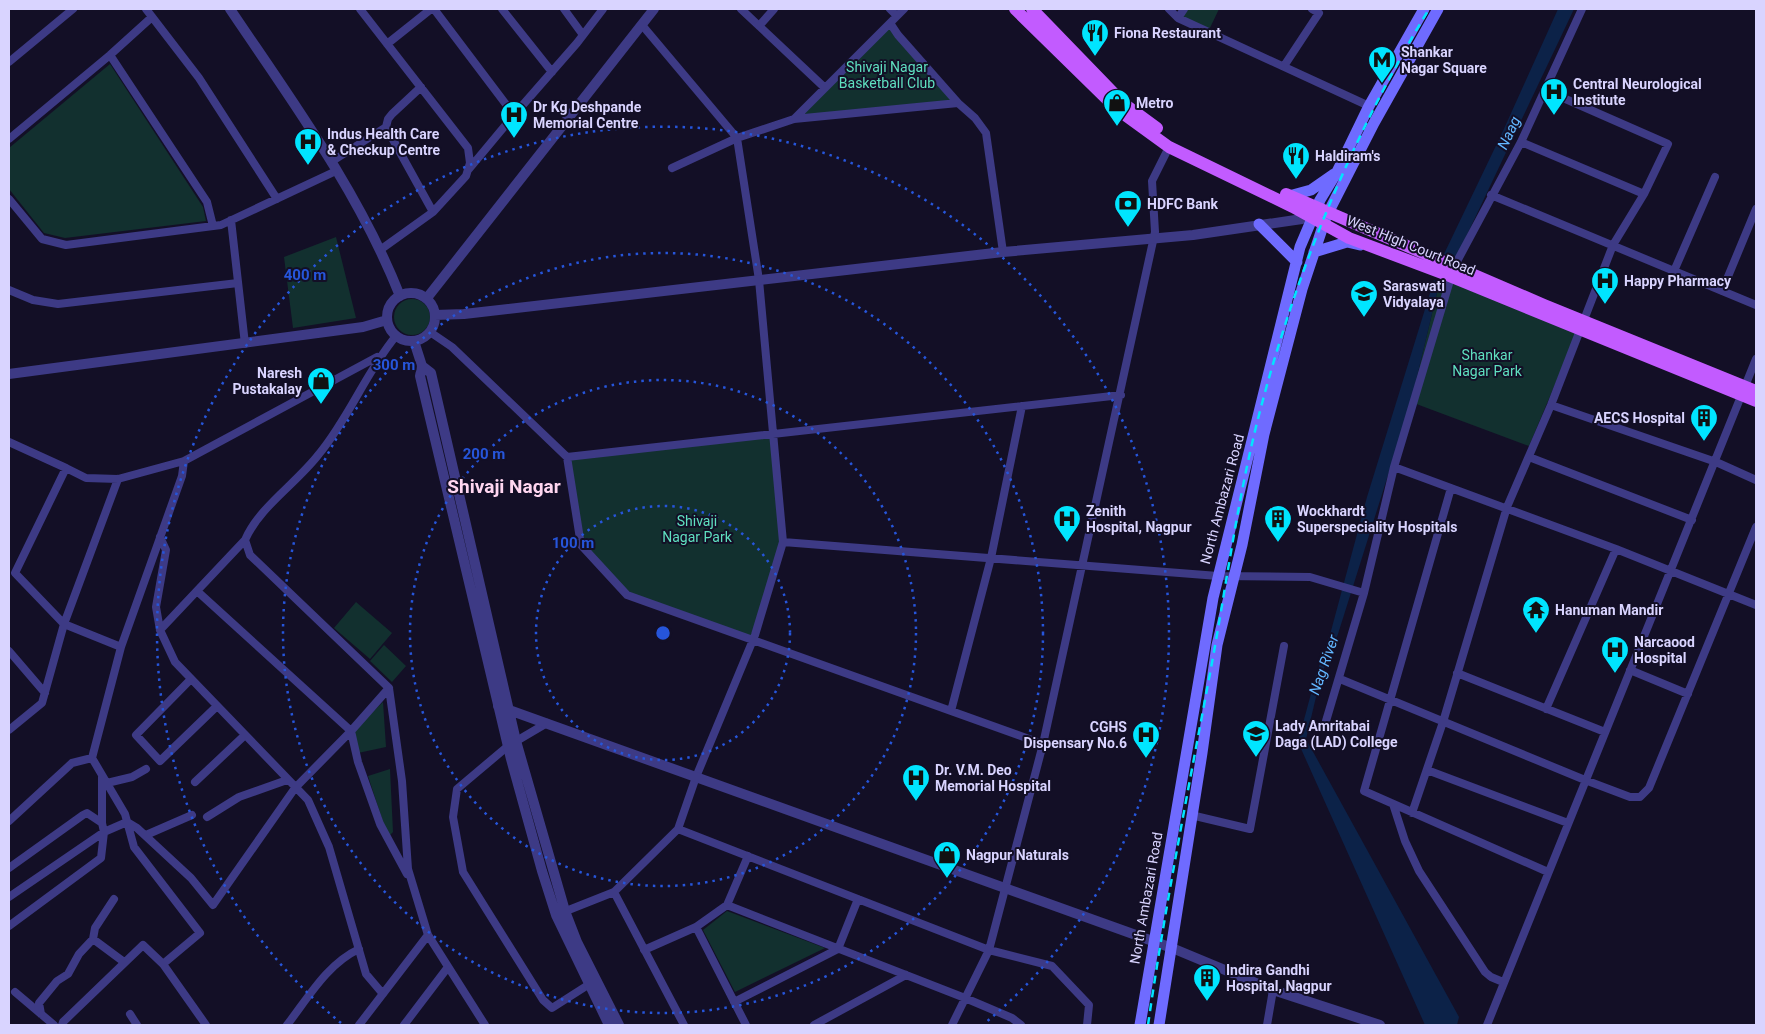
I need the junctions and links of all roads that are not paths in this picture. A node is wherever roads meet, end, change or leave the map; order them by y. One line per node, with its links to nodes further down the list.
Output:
1 (73, 9): 31 (street)
2 (146, 9): 23 (street)
3 (230, 9): 46 (street)
4 (360, 9): 29 (street)
5 (433, 9): 29 (street); 39 (street)
6 (502, 9): 33 (street)
7 (564, 9): 28 (street)
8 (603, 9): 28 (street)
9 (741, 9): 27 (street)
10 (774, 9): 27 (street)
11 (890, 9): 22 (street)
12 (904, 9): 22 (street)
13 (1016, 9): 45 (main road, West High Court Road)
14 (1032, 9): 53 (main road, West High Court Road)
15 (1169, 9): 24 (street)
16 (1184, 9): 24 (street)
17 (1424, 9): 38 (main road, North Ambazari Road)
18 (1438, 9): 58 (main road, North Ambazari Road)
19 (1582, 9): 36 (street)
20 (1318, 10): 32 (street)
21 (650, 11): 26 (street)
22 (897, 16): 25 (street)
23 (152, 17): 30 (street); 54 (street)
24 (1178, 18): 32 (street)
25 (890, 23): 35 (street); 37 (street)
26 (642, 25): 42 (street); 76 (street)
27 (759, 26): 35 (street)
28 (583, 35): 33 (street)
29 (387, 44): 34 (street)
30 (110, 55): 43 (street); 61 (street)
31 (9, 62)
32 (1284, 66): 38 (street)
33 (552, 72): 39 (street)
34 (421, 87): 41 (street); 48 (street)
35 (825, 88): 40 (street)
36 (1545, 90): 44 (street); 51 (street)
37 (958, 103): 40 (street); 66 (street)
38 (1369, 106): 49 (main road, North Ambazari Road)
39 (514, 115): 48 (street)
40 (794, 119): 42 (street)
41 (386, 127): 46 (street); 57 (street)
42 (737, 138): 47 (street); 71 (street)
43 (9, 139)
44 (1521, 142): 51 (street); 52 (street)
45 (1168, 147): 58 (main road, West High Court Road); 62 (street)
46 (333, 167): 54 (street); 65 (street)
47 (672, 168)
48 (468, 170): 57 (street)
49 (1337, 172): 53 (main road); 58 (main road, North Ambazari Road)
50 (1715, 177): 69 (street)
51 (1644, 194): 63 (street)
52 (1491, 195): 63 (street); 70 (street)
53 (1289, 196): 58 (main road, West High Court Road)
54 (277, 198): 59 (street)
55 (9, 199): 61 (street)
56 (1756, 209): 74 (street)
57 (433, 212): 65 (street)
58 (1316, 214): 60 (street); 64 (main road, West High Court Road); 67 (main road, North Ambazari Road); 68 (main road, North Ambazari Road); 70 (main road, West High Court Road)
59 (230, 220): 61 (street); 72 (street)
60 (1259, 224): 62 (street); 68 (main road)
61 (213, 226)
62 (1154, 237): 66 (street); 89 (street)
63 (1612, 245): 69 (street); 80 (street)
64 (1369, 247): 67 (main road); 70 (main road, West High Court Road)
65 (380, 250): 75 (street)
66 (1003, 252): 71 (street)
67 (1314, 252): 116 (main road, North Ambazari Road)
68 (1297, 262): 117 (main road, North Ambazari Road)
69 (1674, 271): 74 (street)
70 (1452, 272): 80 (main road, West High Court Road); 99 (street)
71 (759, 281): 78 (street); 93 (street)
72 (238, 283): 73 (street); 84 (street)
73 (9, 290)
74 (1722, 291): 77 (street)
75 (400, 296): 76 (street); 79 (street)
76 (427, 298): 78 (street)
77 (1756, 305)
78 (435, 314): 81 (street)
79 (387, 320): 82 (street); 84 (street)
80 (1581, 326): 88 (main road, West High Court Road); 91 (street)
81 (430, 332): 83 (street); 95 (street)
82 (396, 336): 83 (street); 85 (street)
83 (414, 341): 137 (street)
84 (245, 344): 87 (street)
85 (379, 356): 97 (street); 108 (street)
86 (1756, 360): 88 (street)
87 (9, 374)
88 (1748, 391): 90 (main road, West High Court Road); 98 (street)
89 (1120, 395): 92 (street); 113 (street)
90 (1756, 401)
91 (1551, 405): 96 (street); 98 (street)
92 (1022, 406): 93 (street); 111 (street)
93 (773, 434): 95 (street); 109 (street)
94 (9, 442): 100 (street)
95 (567, 457): 124 (street)
96 (1529, 457): 104 (street); 105 (street)
97 (184, 461): 101 (street); 107 (street)
98 (1716, 462): 102 (street); 105 (street)
99 (1394, 467): 103 (street); 119 (street)
100 (66, 468): 101 (street); 115 (street)
101 (118, 479): 122 (street)
102 (1756, 480)
103 (1451, 488): 104 (street); 135 (street)
104 (1507, 507): 110 (street); 129 (street)
105 (1692, 520): 114 (street)
106 (1756, 527): 120 (street)
107 (160, 537): 123 (street); 126 (street)
108 (245, 540): 118 (street); 132 (street)
109 (783, 542): 111 (street); 124 (street)
110 (1616, 548): 114 (street); 138 (street)
111 (991, 558): 113 (street); 139 (street)
112 (9, 565): 115 (street)
113 (1084, 565): 117 (street); 148 (street)
114 (1671, 571): 120 (street); 128 (street)
115 (15, 573): 122 (street)
116 (1235, 575): 117 (street); 119 (street); 161 (main road, North Ambazari Road)
117 (1218, 576): 185 (main road, North Ambazari Road)
118 (197, 591): 123 (street); 144 (street)
119 (1362, 592): 131 (street)
120 (1729, 594): 121 (street); 134 (street)
121 (1756, 605)
122 (64, 624): 126 (street); 133 (street)
123 (160, 630): 130 (street)
124 (753, 640): 139 (street); 152 (street)
125 (1284, 646): 161 (street)
126 (121, 647): 149 (street)
127 (9, 651): 133 (street)
128 (1630, 670): 134 (street); 145 (street)
129 (1457, 673): 138 (street); 141 (street)
130 (191, 678): 136 (street); 136 (street)
131 (1340, 679): 135 (street); 140 (street)
132 (389, 688): 144 (street); 174 (street)
133 (45, 693): 143 (street)
134 (1688, 694): 155 (street)
135 (1389, 700): 141 (street); 158 (street)
136 (217, 706): 146 (street)
137 (503, 707): 142 (street); 147 (street)
138 (1546, 709): 145 (street)
139 (951, 711): 148 (street)
140 (1326, 721)
141 (1443, 722): 151 (street); 155 (street)
142 (547, 723): 147 (street); 152 (street)
143 (9, 730)
144 (350, 730): 157 (street); 174 (street)
145 (1605, 732): 155 (street)
146 (245, 735): 154 (street); 156 (street)
147 (512, 744): 180 (street); 196 (street)
148 (1043, 744): 173 (street)
149 (92, 758): 153 (street); 163 (street)
150 (146, 769): 153 (street)
151 (1427, 770): 159 (street); 166 (street)
152 (696, 778): 167 (street); 173 (street)
153 (104, 780): 164 (street); 165 (street)
154 (287, 780): 157 (street); 162 (street)
155 (1585, 780): 166 (street)
156 (195, 782)
157 (295, 788): 169 (street); 187 (street)
158 (1393, 804): 159 (street); 195 (street)
159 (1412, 813): 172 (street)
160 (192, 815): 169 (street)
161 (1192, 815): 186 (main road, North Ambazari Road)
162 (207, 817)
163 (9, 821)
164 (127, 822): 168 (street); 169 (street); 192 (street)
165 (102, 823): 168 (street); 171 (street)
166 (1568, 823): 172 (street)
167 (678, 829): 170 (street); 175 (street)
168 (104, 832): 176 (street); 181 (street)
169 (146, 835)
170 (748, 856): 177 (street); 179 (street)
171 (9, 868)
172 (1548, 872): 195 (street)
173 (1006, 888): 185 (street); 190 (street)
174 (414, 889): 183 (street)
175 (614, 892): 180 (street); 189 (street)
176 (9, 897)
177 (858, 899): 188 (street); 190 (street)
178 (114, 900): 184 (street)
179 (727, 905): 182 (street); 188 (street)
180 (560, 913): 196 (street); 214 (street)
181 (9, 926)
182 (696, 928): 189 (street); 201 (street)
183 (428, 935): 193 (street); 199 (street)
184 (93, 939): 191 (street); 202 (street)
185 (1154, 942): 186 (street); 221 (main road, North Ambazari Road)
186 (1172, 948): 197 (street); 222 (main road, North Ambazari Road)
187 (359, 949): 199 (street); 209 (street)
188 (838, 949): 194 (street); 201 (street)
189 (644, 950): 215 (street)
190 (990, 950): 200 (street); 220 (street)
191 (124, 962): 192 (street); 206 (street)
192 (163, 964): 208 (street)
193 (448, 967): 204 (street); 211 (street)
194 (906, 975): 200 (street); 217 (street)
195 (1503, 982): 225 (street)
196 (588, 984): 213 (street)
197 (1273, 990): 223 (street); 224 (street)
198 (15, 992): 202 (street)
199 (383, 994): 210 (street)
200 (965, 998): 218 (street); 219 (street)
201 (734, 1002): 216 (street)
202 (41, 1014): 205 (street)
203 (130, 1014): 207 (street)
204 (483, 1022): 212 (street)
205 (54, 1025)
206 (62, 1025)
207 (137, 1025)
208 (206, 1025)
209 (287, 1025)
210 (359, 1025)
211 (404, 1025)
212 (475, 1025)
213 (609, 1025)
214 (619, 1025)
215 (684, 1025)
216 (746, 1025)
217 (814, 1025)
218 (952, 1025)
219 (1021, 1025)
220 (1086, 1025)
221 (1140, 1025)
222 (1159, 1025)
223 (1267, 1025)
224 (1380, 1025)
225 (1486, 1025)

